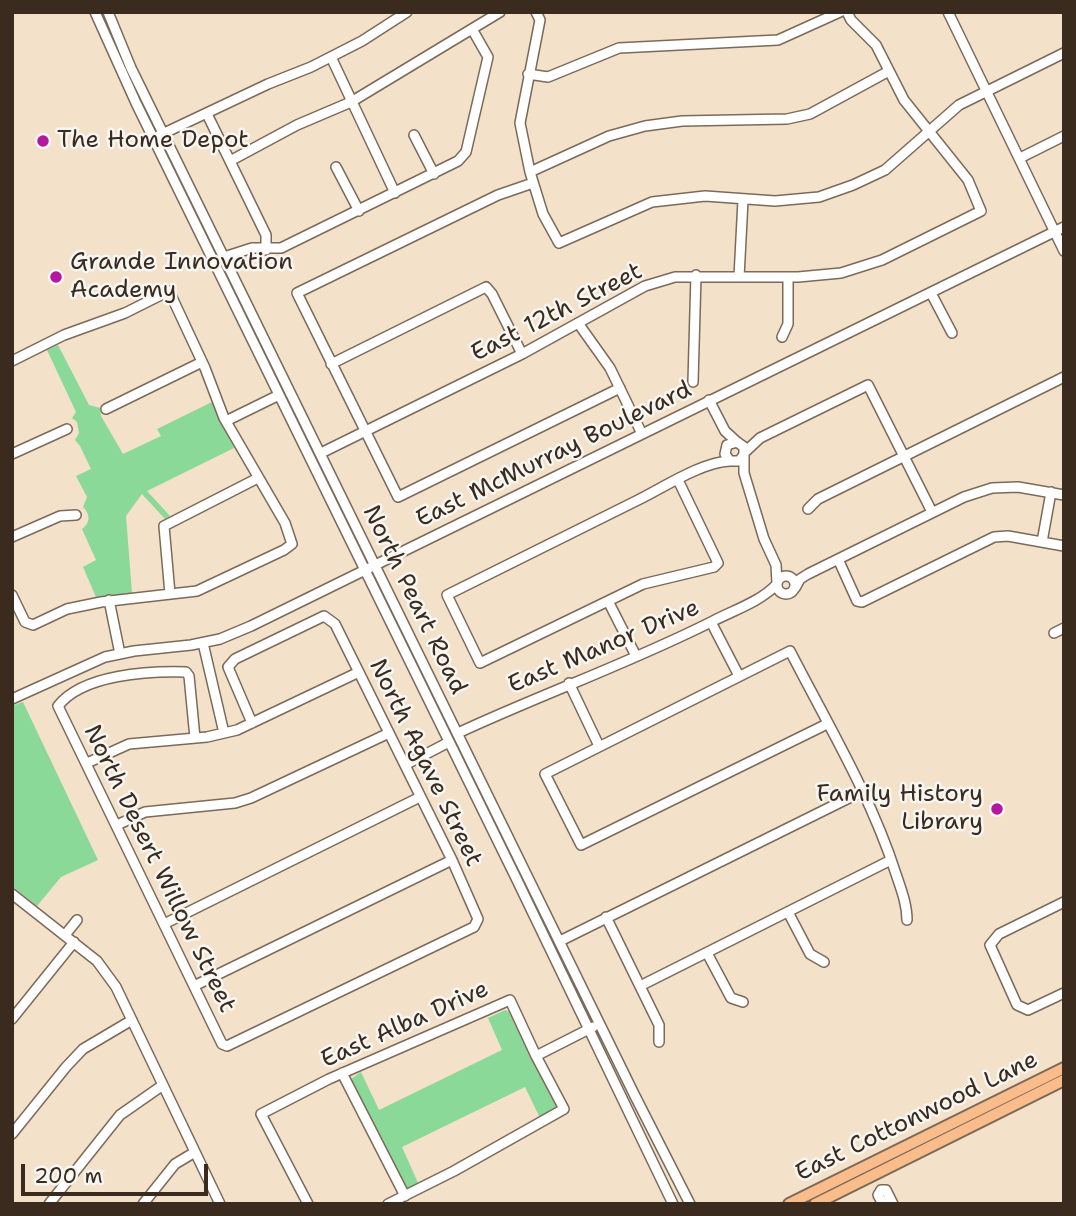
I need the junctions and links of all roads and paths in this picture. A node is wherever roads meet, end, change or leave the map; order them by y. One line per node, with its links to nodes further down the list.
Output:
1 (95, 12): 21 (street, North Peart Road)
2 (108, 12): 18 (street, North Peart Road)
3 (407, 12): 11 (street)
4 (500, 12): 9 (street)
5 (537, 12): 13 (street)
6 (840, 12): 13 (street)
7 (847, 12): 12 (street)
8 (948, 12): 14 (street)
9 (472, 29): 15 (street); 26 (street)
10 (1064, 53): 14 (street)
11 (331, 57): 15 (street); 16 (street)
12 (889, 71): 17 (street); 25 (street)
13 (528, 74): 25 (street)
14 (986, 91): 17 (street); 22 (street)
15 (353, 101): 23 (street); 28 (street)
16 (207, 114): 18 (street); 23 (street)
17 (930, 131): 29 (street); 37 (street, East 12th Street)
18 (163, 133): 21 (street); 34 (street, North Peart Road)
19 (414, 135): 26 (street)
20 (1064, 136): 22 (street)
21 (153, 138): 49 (street, North Peart Road)
22 (1020, 158): 31 (street)
23 (230, 161): 32 (street)
24 (336, 167): 30 (street)
25 (530, 172): 27 (street)
26 (433, 174): 28 (street)
27 (533, 183): 29 (street); 45 (street)
28 (395, 193): 30 (street)
29 (743, 200): 36 (street)
30 (359, 211): 32 (street)
31 (1059, 229): 33 (street); 38 (street, East McMurray Boulevard)
32 (266, 250): 34 (street)
33 (1064, 251)
34 (224, 257): 60 (street, North Peart Road)
35 (696, 275): 36 (street, East 12th Street); 39 (street, East 12th Street); 47 (street)
36 (739, 277): 37 (street, East 12th Street)
37 (788, 277): 41 (street)
38 (931, 293): 40 (street); 50 (street, East McMurray Boulevard)
39 (578, 323): 42 (street, East 12th Street); 48 (street)
40 (952, 333)
41 (782, 337)
42 (522, 354): 45 (street); 54 (street, East 12th Street)
43 (12, 361): 44 (street)
44 (202, 362): 51 (street); 52 (street)
45 (331, 363): 54 (street)
46 (1064, 377): 63 (street)
47 (693, 382)
48 (620, 388): 54 (street); 56 (street)
49 (279, 395): 52 (street); 80 (street, North Peart Road)
50 (709, 400): 55 (street); 56 (street, East McMurray Boulevard)
51 (106, 409)
52 (226, 422): 67 (street)
53 (66, 429): 61 (street)
54 (365, 431): 60 (street, East 12th Street)
55 (725, 431): 58 (street); 59 (street)
56 (642, 434): 78 (street, East McMurray Boulevard)
57 (760, 438): 58 (street); 62 (street); 63 (street)
58 (739, 442): 59 (street); 62 (street)
59 (725, 449): 64 (street); 65 (street)
60 (321, 453): 78 (street, North Peart Road)
61 (12, 454)
62 (744, 455): 64 (street); 66 (street)
63 (905, 457): 71 (street); 72 (street)
64 (731, 461): 65 (street); 66 (street)
65 (713, 463): 68 (street)
66 (744, 473): 79 (street)
67 (258, 478): 85 (street); 85 (street)
68 (678, 480): 90 (street); 90 (street)
69 (1051, 492): 70 (street); 72 (street); 75 (street)
70 (1064, 495)
71 (808, 509)
72 (932, 512): 77 (street)
73 (76, 515): 74 (street)
74 (12, 537)
75 (1042, 542): 76 (street); 77 (street)
76 (1064, 546)
77 (838, 559): 81 (street)
78 (375, 565): 80 (street, East McMurray Boulevard); 105 (street, North Peart Road)
79 (776, 565): 82 (street); 83 (street)
80 (365, 570): 94 (street, East McMurray Boulevard); 107 (street, North Peart Road)
81 (808, 573): 82 (street); 84 (street)
82 (789, 576): 83 (street); 84 (street)
83 (777, 584): 86 (street); 88 (street, East Manor Drive)
84 (795, 588): 86 (street)
85 (170, 594): 89 (street)
86 (784, 594): 88 (street, East Manor Drive)
87 (12, 595): 89 (street)
88 (765, 596): 91 (street, East Manor Drive)
89 (109, 600): 95 (street)
90 (608, 601): 96 (street)
91 (710, 622): 96 (street, East Manor Drive); 98 (street)
92 (1064, 628): 93 (street)
93 (1054, 633)
94 (203, 643): 95 (street, East McMurray Boulevard); 103 (street)
95 (120, 654): 100 (street, East McMurray Boulevard)
96 (636, 656): 99 (street, East Manor Drive)
97 (359, 672): 101 (street); 101 (street, North Agave Street); 104 (street, North Agave Street)
98 (739, 677): 102 (street); 108 (street)
99 (569, 683): 105 (street, East Manor Drive); 108 (street)
100 (12, 699)
101 (252, 723): 103 (street)
102 (827, 724): 108 (street); 111 (street)
103 (224, 733): 106 (street)
104 (389, 733): 110 (street, North Agave Street); 113 (street)
105 (458, 733): 124 (street, North Peart Road)
106 (195, 738): 109 (street); 109 (street, North Desert Willow Street)
107 (449, 741): 110 (street); 135 (street, North Peart Road)
108 (599, 746)
109 (87, 763): 113 (street, North Desert Willow Street)
110 (405, 765): 112 (street, North Agave Street)
111 (861, 792): 115 (street); 119 (street)
112 (420, 797): 114 (street, North Agave Street); 122 (street)
113 (117, 825): 122 (street, North Desert Willow Street)
114 (452, 860): 128 (street); 137 (street, North Agave Street)
115 (891, 860): 118 (street); 121 (street)
116 (14, 899): 123 (street)
117 (1064, 902): 130 (street)
118 (788, 912): 126 (street); 127 (street)
119 (606, 917): 124 (street); 129 (street)
120 (77, 920): 123 (street)
121 (907, 920)
122 (164, 924): 128 (street, North Desert Willow Street)
123 (65, 935): 125 (street)
124 (560, 941): 134 (street, North Peart Road)
125 (74, 942): 132 (street); 133 (street)
126 (707, 953): 129 (street); 131 (street)
127 (824, 962)
128 (194, 986): 137 (street, North Desert Willow Street)
129 (640, 986): 136 (street)
130 (1064, 993)
131 (743, 1002)
132 (12, 1019)
133 (132, 1020): 142 (street); 143 (street)
134 (600, 1023): 135 (street); 154 (street, North Peart Road)
135 (589, 1029): 138 (street); 153 (street, North Peart Road)
136 (659, 1042)
137 (228, 1046)
138 (536, 1056): 140 (street, East Alba Drive); 147 (street)
139 (1064, 1068): 155 (main road, East Cottonwood Lane)
140 (342, 1073): 147 (street); 151 (street, East Alba Drive)
141 (1064, 1080): 145 (main road, East Cottonwood Lane)
142 (163, 1085): 144 (street); 148 (street)
143 (12, 1134)
144 (195, 1152): 149 (street); 150 (street)
145 (874, 1175): 146 (street); 156 (main road, East Cottonwood Lane)
146 (881, 1189): 157 (street); 158 (street)
147 (405, 1196): 152 (street)
148 (49, 1204)
149 (143, 1204)
150 (220, 1204)
151 (308, 1204)
152 (388, 1204)
153 (673, 1204)
154 (690, 1204)
155 (789, 1204)
156 (815, 1204)
157 (883, 1204)
158 (893, 1204)

